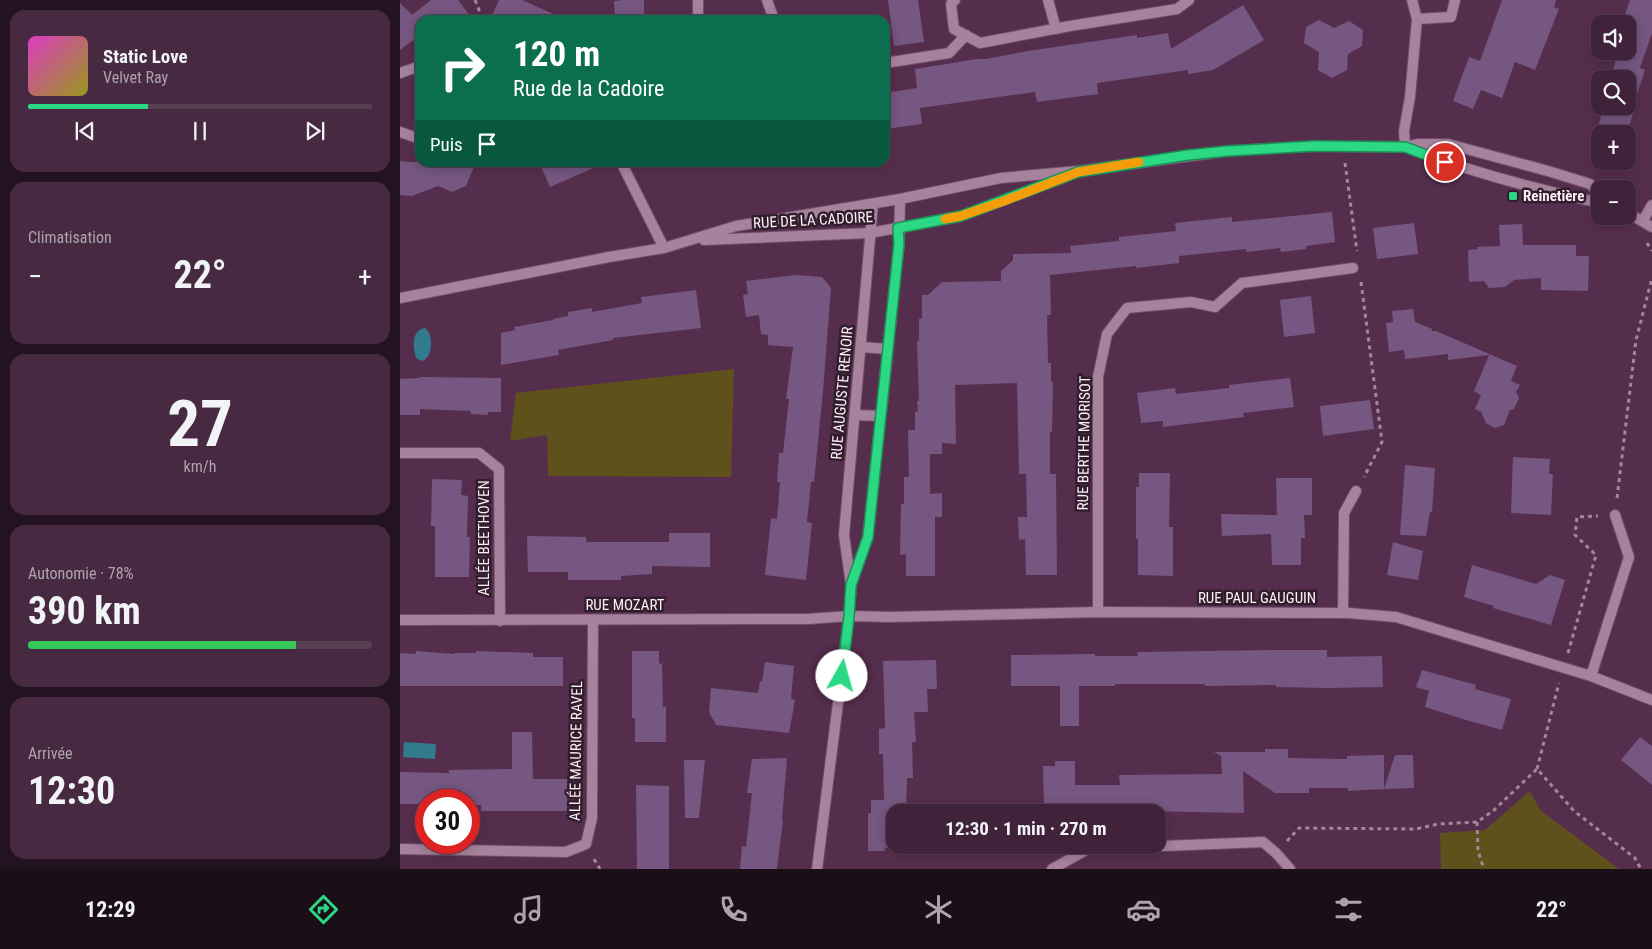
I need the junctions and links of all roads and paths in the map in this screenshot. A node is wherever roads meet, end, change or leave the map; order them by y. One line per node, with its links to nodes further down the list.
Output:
1 (475, 0): 9 (path)
2 (698, 0): 10 (street)
3 (767, 0): 11 (street)
4 (954, 0): 14 (street)
5 (1048, 0): 13 (street)
6 (1189, 0): 13 (street)
7 (1412, 0): 12 (street)
8 (1455, 0): 12 (street)
9 (481, 15)
10 (698, 15)
11 (772, 15)
12 (1416, 18): 21 (street)
13 (1056, 29): 14 (street)
14 (966, 35): 15 (street)
15 (890, 62)
16 (415, 68): 17 (street)
17 (400, 73)
18 (400, 132): 19 (street)
19 (415, 137)
20 (1343, 147): 21 (street, RUE DE LA CADOIRE); 23 (street, RUE DE LA CADOIRE); 35 (path)
21 (1405, 147): 24 (street, RUE DE LA CADOIRE); 26 (street, RUE DE LA CADOIRE)
22 (624, 167): 34 (street)
23 (1078, 172): 25 (street, RUE DE LA CADOIRE); 31 (street, RUE DE LA CADOIRE)
24 (1591, 185)
25 (900, 199): 27 (street, RUE DE LA CADOIRE); 31 (street, RUE AUGUSTE RENOIR)
26 (1591, 201)
27 (873, 204): 32 (street, RUE AUGUSTE RENOIR); 33 (street, RUE DE LA CADOIRE)
28 (1652, 205): 30 (street)
29 (1636, 217): 30 (street)
30 (1648, 224)
31 (898, 228): 32 (street, RUE DE LA CADOIRE); 41 (street, RUE AUGUSTE RENOIR)
32 (870, 233): 33 (street, RUE DE LA CADOIRE); 40 (street, RUE AUGUSTE RENOIR)
33 (691, 241): 34 (street, RUE DE LA CADOIRE)
34 (664, 248): 39 (street, RUE DE LA CADOIRE)
35 (1358, 257)
36 (1354, 268): 49 (street, RUE BERTHE MORISOT)
37 (1360, 276): 45 (path)
38 (1652, 278): 46 (path)
39 (400, 298)
40 (861, 346): 41 (street); 42 (street, RUE AUGUSTE RENOIR)
41 (888, 349): 43 (street, RUE AUGUSTE RENOIR)
42 (855, 415): 43 (street); 48 (street, RUE AUGUSTE RENOIR)
43 (881, 416): 48 (street, RUE AUGUSTE RENOIR)
44 (400, 453): 54 (street, ALLÉE BEETHOVEN)
45 (1356, 491): 50 (street)
46 (1615, 514): 56 (street)
47 (1577, 517): 55 (path)
48 (851, 585): 51 (street, RUE AUGUSTE RENOIR)
49 (1098, 612): 50 (street, RUE PAUL GAUGUIN); 51 (street, RUE PAUL GAUGUIN)
50 (1343, 614): 55 (street, RUE PAUL GAUGUIN)
51 (849, 616): 53 (street, RUE MOZART); 62 (street, RUE AUGUSTE RENOIR)
52 (400, 620): 54 (street, RUE MOZART)
53 (593, 620): 54 (street, RUE MOZART); 60 (street, ALLÉE MAURICE RAVEL)
54 (500, 621)
55 (1563, 668): 56 (street, RUE PAUL GAUGUIN); 58 (path)
56 (1591, 676): 57 (street, RUE PAUL GAUGUIN)
57 (1652, 700)
58 (1537, 769): 59 (path); 66 (path)
59 (1477, 822): 61 (path); 65 (path)
60 (400, 849)
61 (1276, 853): 63 (street); 64 (street)
62 (818, 869)
63 (1052, 869)
64 (1290, 869)
65 (1484, 869)
66 (1642, 869)

